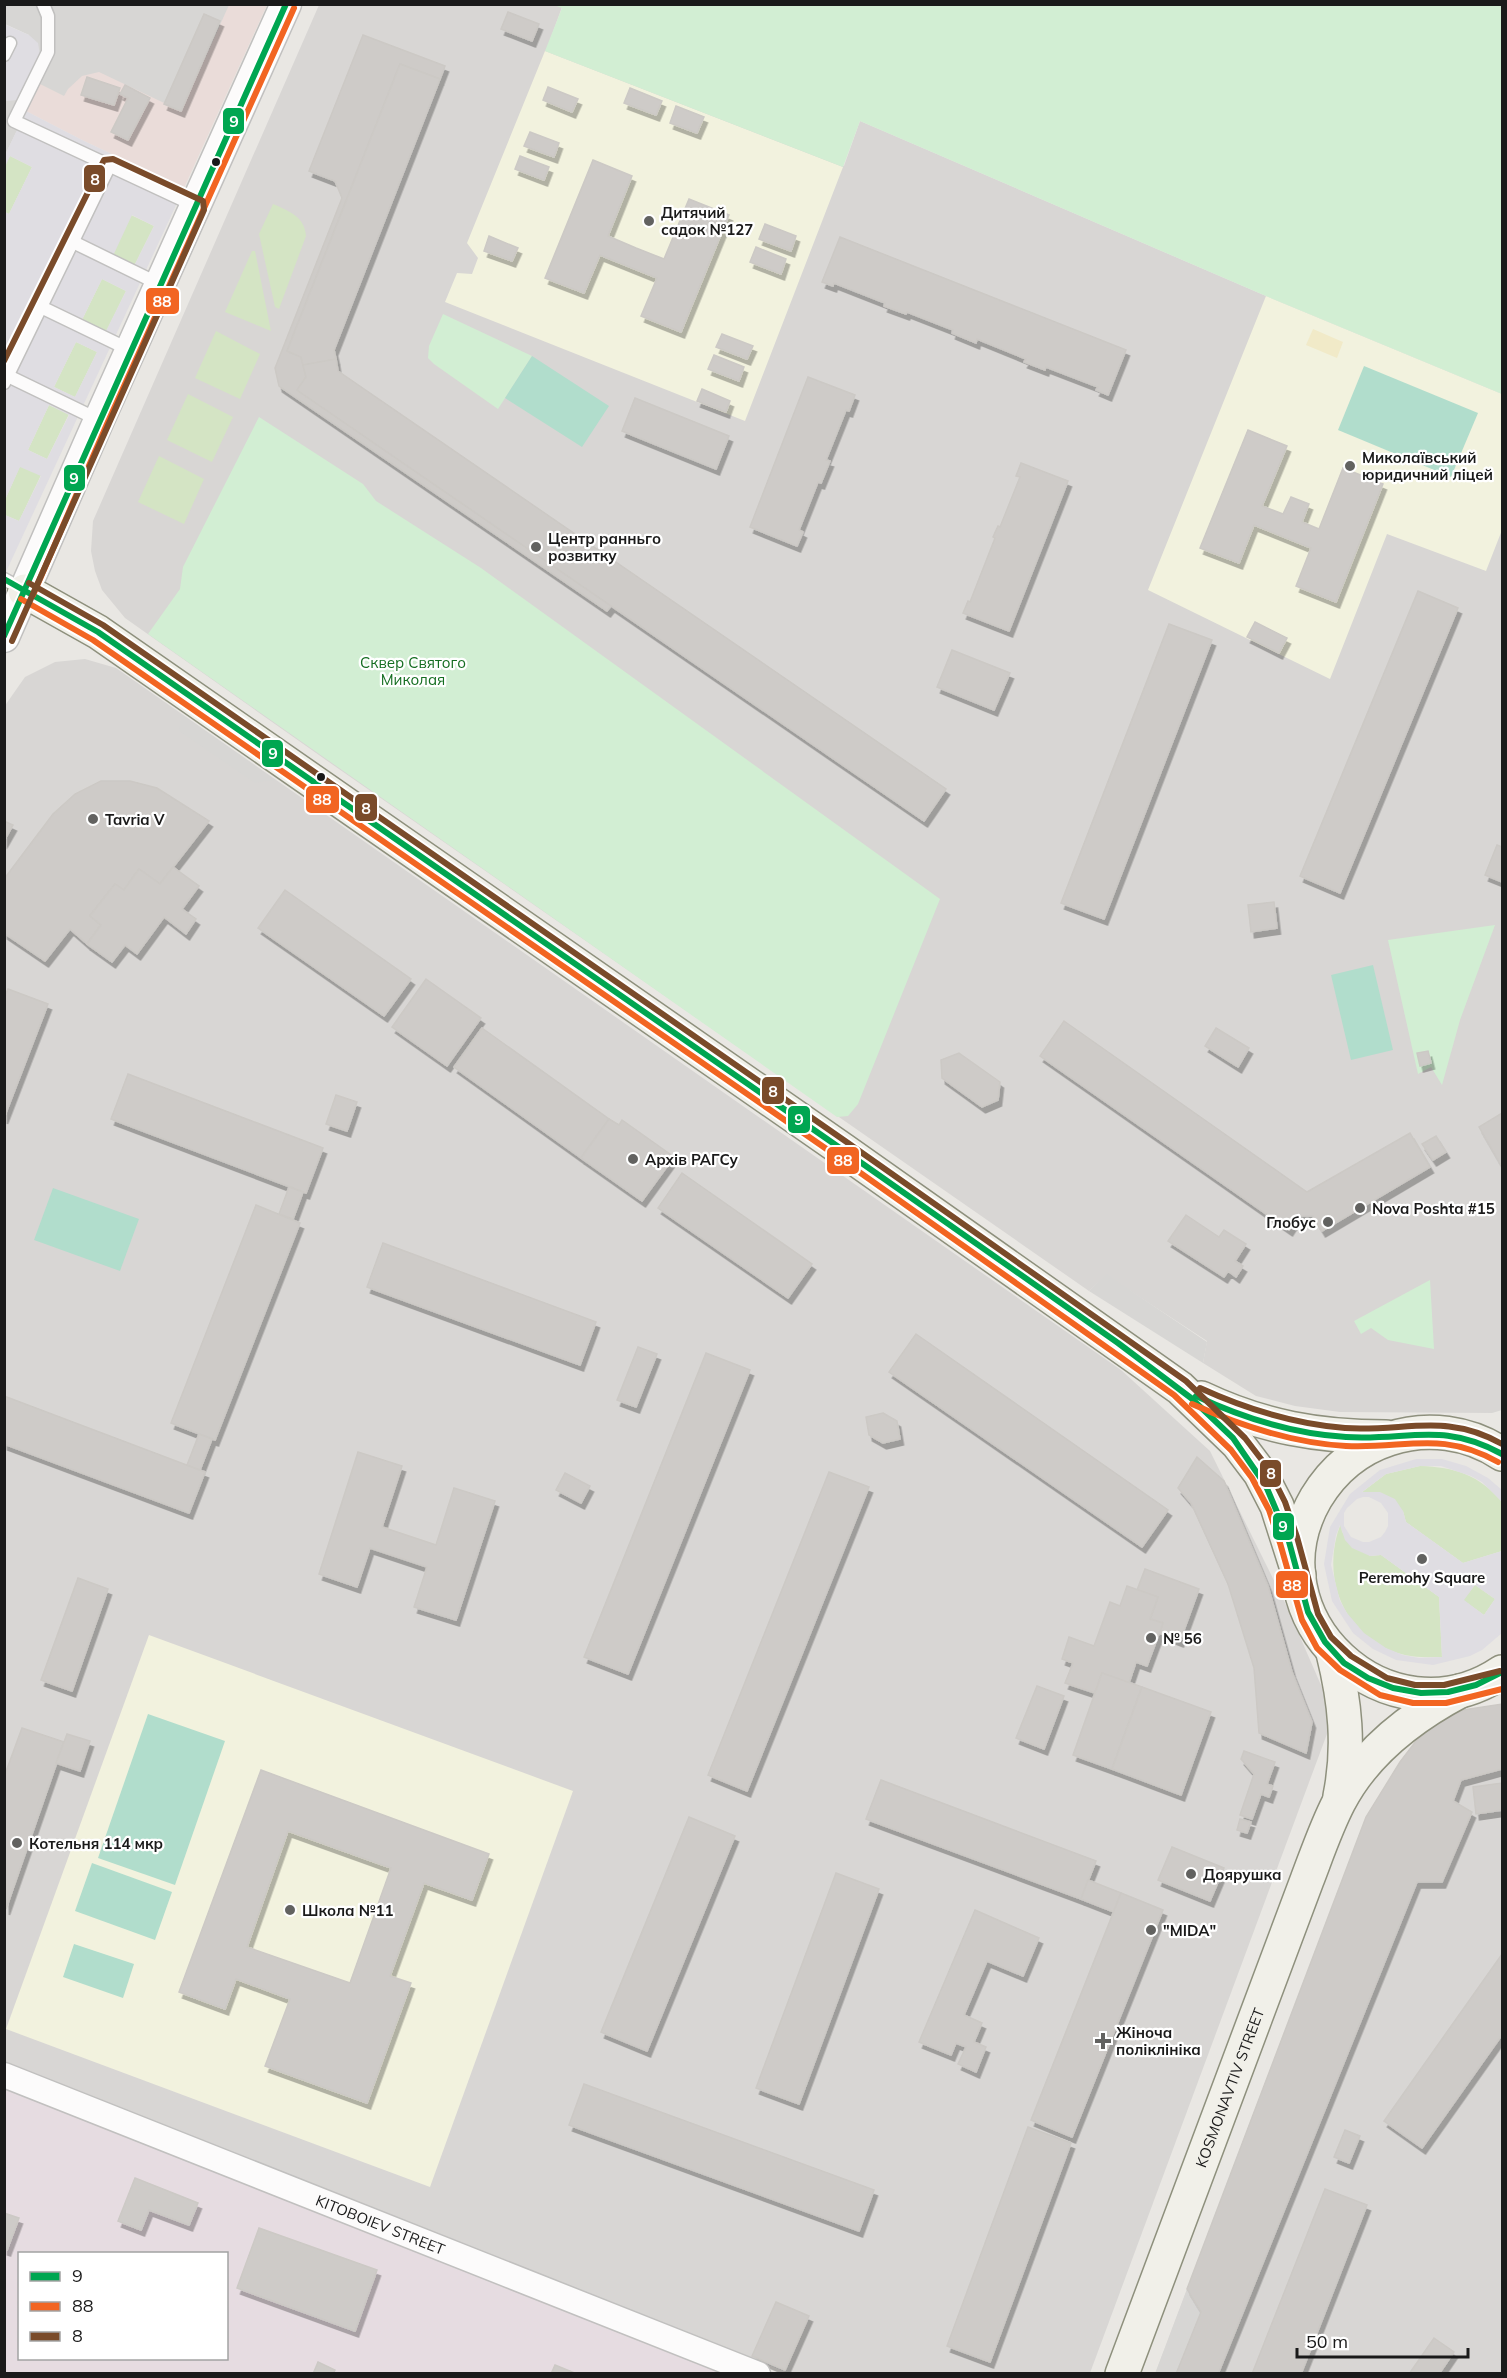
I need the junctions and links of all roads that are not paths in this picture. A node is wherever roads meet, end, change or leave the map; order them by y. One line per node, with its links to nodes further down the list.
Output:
1 (43, 4): 5 (lane)
2 (286, 4): 7 (street)
3 (10, 43): 4 (lane)
4 (4, 55)
5 (9, 122): 6 (lane)
6 (109, 167): 7 (lane); 8 (lane)
7 (196, 206): 9 (street)
8 (72, 242): 9 (lane); 10 (lane)
9 (160, 284): 11 (street)
10 (41, 307): 11 (lane); 12 (lane)
11 (130, 350): 13 (street)
12 (6, 379): 13 (lane)
13 (99, 420): 14 (street)
14 (15, 585): 15 (street); 16 (main road)
15 (4, 637)
16 (1180, 1388): 19 (main road); 21 (main road)
17 (1503, 1429): 18 (main road)
18 (1446, 1433): 19 (main road); 20 (main road)
19 (1396, 1436): 21 (main road)
20 (1503, 1454)
21 (1299, 1575): 22 (main road)
22 (1334, 1653): 23 (main road); 24 (main road, KOSMONAVTIV STREET)
23 (1487, 1682): 24 (main road, KOSMONAVTIV STREET)
24 (1339, 1802): 27 (main road, KOSMONAVTIV STREET)
25 (4, 2075): 26 (street, KITOBOIEV STREET)
26 (758, 2373)
27 (1122, 2373)

